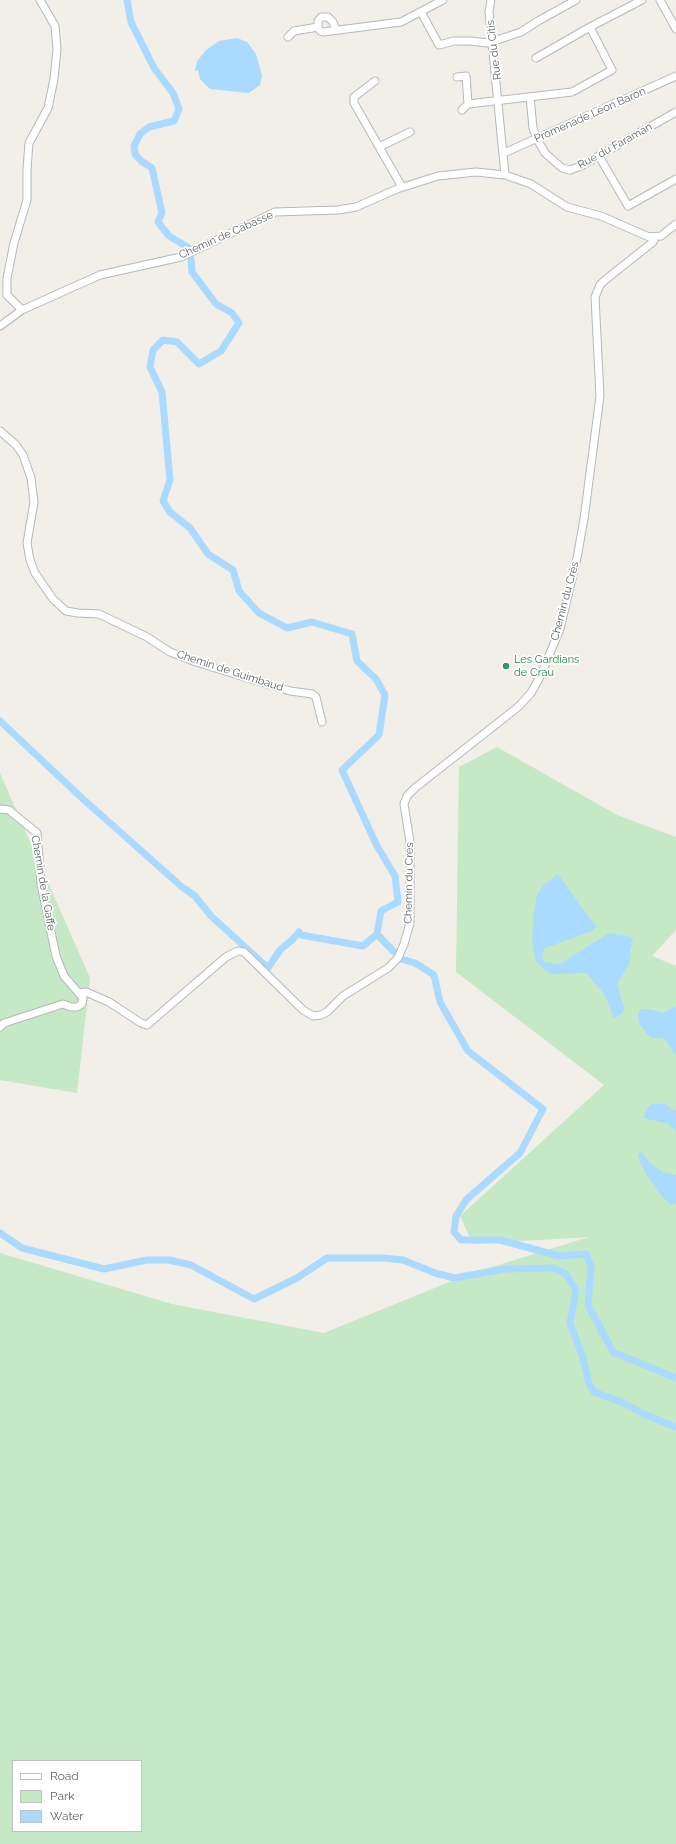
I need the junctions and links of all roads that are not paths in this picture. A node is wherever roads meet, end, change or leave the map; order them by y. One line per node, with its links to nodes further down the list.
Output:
1 (40, 0): 33 (street)
2 (443, 0): 7 (street)
3 (491, 0): 13 (street, Rue du Citis)
4 (576, 0): 13 (street)
5 (642, 0): 9 (street)
6 (660, 0): 10 (street)
7 (421, 12): 11 (street); 13 (street)
8 (318, 26): 11 (street); 11 (street); 12 (street)
9 (590, 27): 14 (street); 18 (street)
10 (676, 29)
11 (336, 30)
12 (288, 37)
13 (492, 42): 19 (street, Rue du Citis)
14 (536, 58)
15 (676, 76): 24 (street, Promenade Léon Baron)
16 (457, 77): 20 (street)
17 (375, 81): 25 (street)
18 (530, 97): 19 (street); 24 (street, Rue du Faraman)
19 (499, 101): 20 (street); 26 (street, Rue du Citis)
20 (468, 104): 21 (street)
21 (462, 110)
22 (676, 112): 27 (street, Rue du Faraman)
23 (410, 132): 25 (street)
24 (537, 139): 26 (street, Promenade Léon Baron); 27 (street, Rue du Faraman)
25 (379, 146): 30 (street)
26 (504, 153): 28 (street, Rue du Citis)
27 (599, 156): 29 (street)
28 (505, 175): 30 (street, Chemin de Cabasse); 32 (street, Chemin de Cabasse)
29 (676, 179)
30 (402, 187): 34 (street, Chemin de Cabasse)
31 (676, 224): 32 (street)
32 (654, 237): 39 (street, Chemin du Crès)
33 (3, 296): 34 (street)
34 (22, 310): 35 (street, Chemin de Cabasse)
35 (0, 326)
36 (0, 431): 37 (street, Chemin de Guimbaud)
37 (322, 722)
38 (0, 809): 39 (street, Chemin de la Gaffe)
39 (80, 993): 40 (street)
40 (0, 1027)

